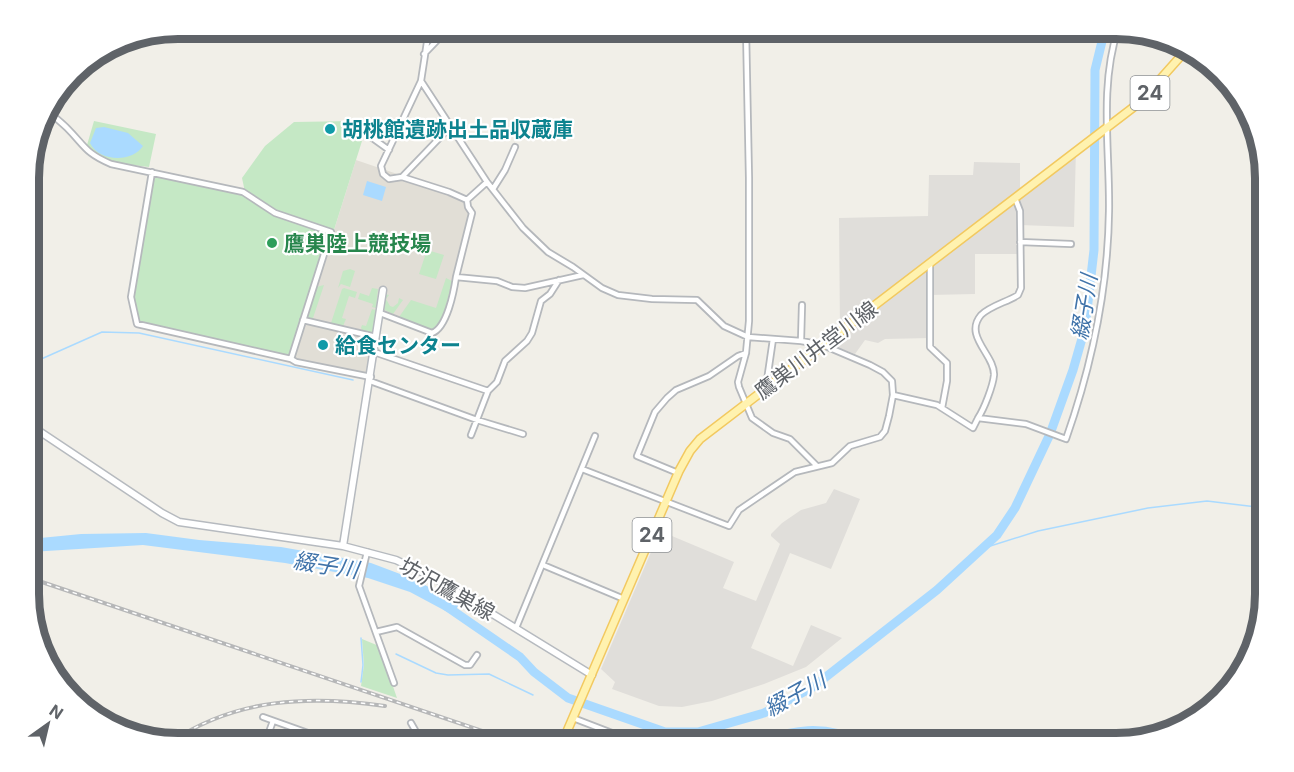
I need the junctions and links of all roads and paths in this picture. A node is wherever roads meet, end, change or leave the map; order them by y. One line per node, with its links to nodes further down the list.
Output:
1 (427, 39): 5 (street)
2 (438, 39): 5 (street)
3 (746, 39): 30 (street)
4 (1116, 39): 10 (street)
5 (424, 54): 7 (street)
6 (1181, 56): 10 (main road, 鷹巣川井堂川線 / 24)
7 (421, 81): 9 (street); 13 (street)
8 (54, 116): 14 (street)
9 (451, 126): 15 (street); 16 (street)
10 (1107, 128): 18 (main road, 鷹巣川井堂川線 / 24); 44 (street)
11 (364, 132): 13 (street)
12 (514, 147): 17 (street)
13 (389, 150): 15 (street)
14 (152, 172): 29 (street); 37 (street)
15 (402, 177): 19 (street)
16 (487, 182): 17 (street); 19 (street)
17 (493, 189): 23 (street)
18 (1015, 198): 20 (street); 22 (main road, 鷹巣川井堂川線 / 24)
19 (466, 200): 24 (street)
20 (1020, 242): 21 (street); 44 (street)
21 (1071, 244)
22 (930, 263): 34 (main road, 鷹巣川井堂川線 / 24); 43 (street)
23 (584, 274): 25 (street); 30 (street)
24 (456, 277): 25 (street); 28 (street)
25 (559, 280): 40 (street)
26 (383, 290): 28 (main road)
27 (802, 305): 33 (street)
28 (380, 313): 31 (main road)
29 (303, 320): 31 (street); 37 (street)
30 (748, 336): 32 (street); 36 (street)
31 (376, 337): 35 (main road)
32 (773, 339): 33 (street); 39 (street)
33 (801, 341): 34 (street)
34 (823, 345): 39 (main road, 鷹巣川井堂川線 / 24); 41 (street)
35 (374, 352): 38 (main road); 40 (street)
36 (746, 353): 42 (street); 52 (street)
37 (291, 359): 38 (street)
38 (370, 379): 45 (street); 54 (main road)
39 (766, 388): 42 (main road, 鷹巣川井堂川線 / 24)
40 (488, 391): 45 (street)
41 (893, 395): 43 (street); 50 (street)
42 (745, 404): 50 (street); 52 (main road, 鷹巣川井堂川線 / 24)
43 (942, 408): 44 (street)
44 (978, 418)
45 (477, 420): 47 (street); 48 (street)
46 (39, 431): 54 (main road, 坊沢鷹巣線)
47 (523, 434)
48 (471, 435)
49 (596, 436): 51 (street)
50 (817, 466): 53 (street)
51 (582, 469): 53 (street); 56 (street)
52 (678, 473): 53 (main road, 鷹巣川井堂川線 / 24)
53 (666, 502): 57 (main road, 鷹巣川井堂川線 / 24)
54 (343, 546): 55 (main road, 坊沢鷹巣線)
55 (366, 554): 58 (main road, 坊沢鷹巣線); 59 (street)
56 (543, 565): 57 (street); 58 (street)
57 (624, 599): 61 (main road, 鷹巣川井堂川線 / 24)
58 (516, 628): 61 (main road, 坊沢鷹巣線)
59 (376, 632): 60 (street); 62 (street)
60 (477, 655)
61 (592, 675): 63 (main road, 鷹巣川井堂川線 / 24)
62 (394, 683)
63 (574, 716): 70 (main road, 鷹巣川井堂川線 / 24); 71 (street)
64 (262, 717): 65 (street)
65 (273, 721): 67 (street); 68 (street)
66 (411, 723): 69 (street)
67 (269, 733)
68 (307, 733)
69 (415, 733)
70 (568, 733)
71 (614, 733)

